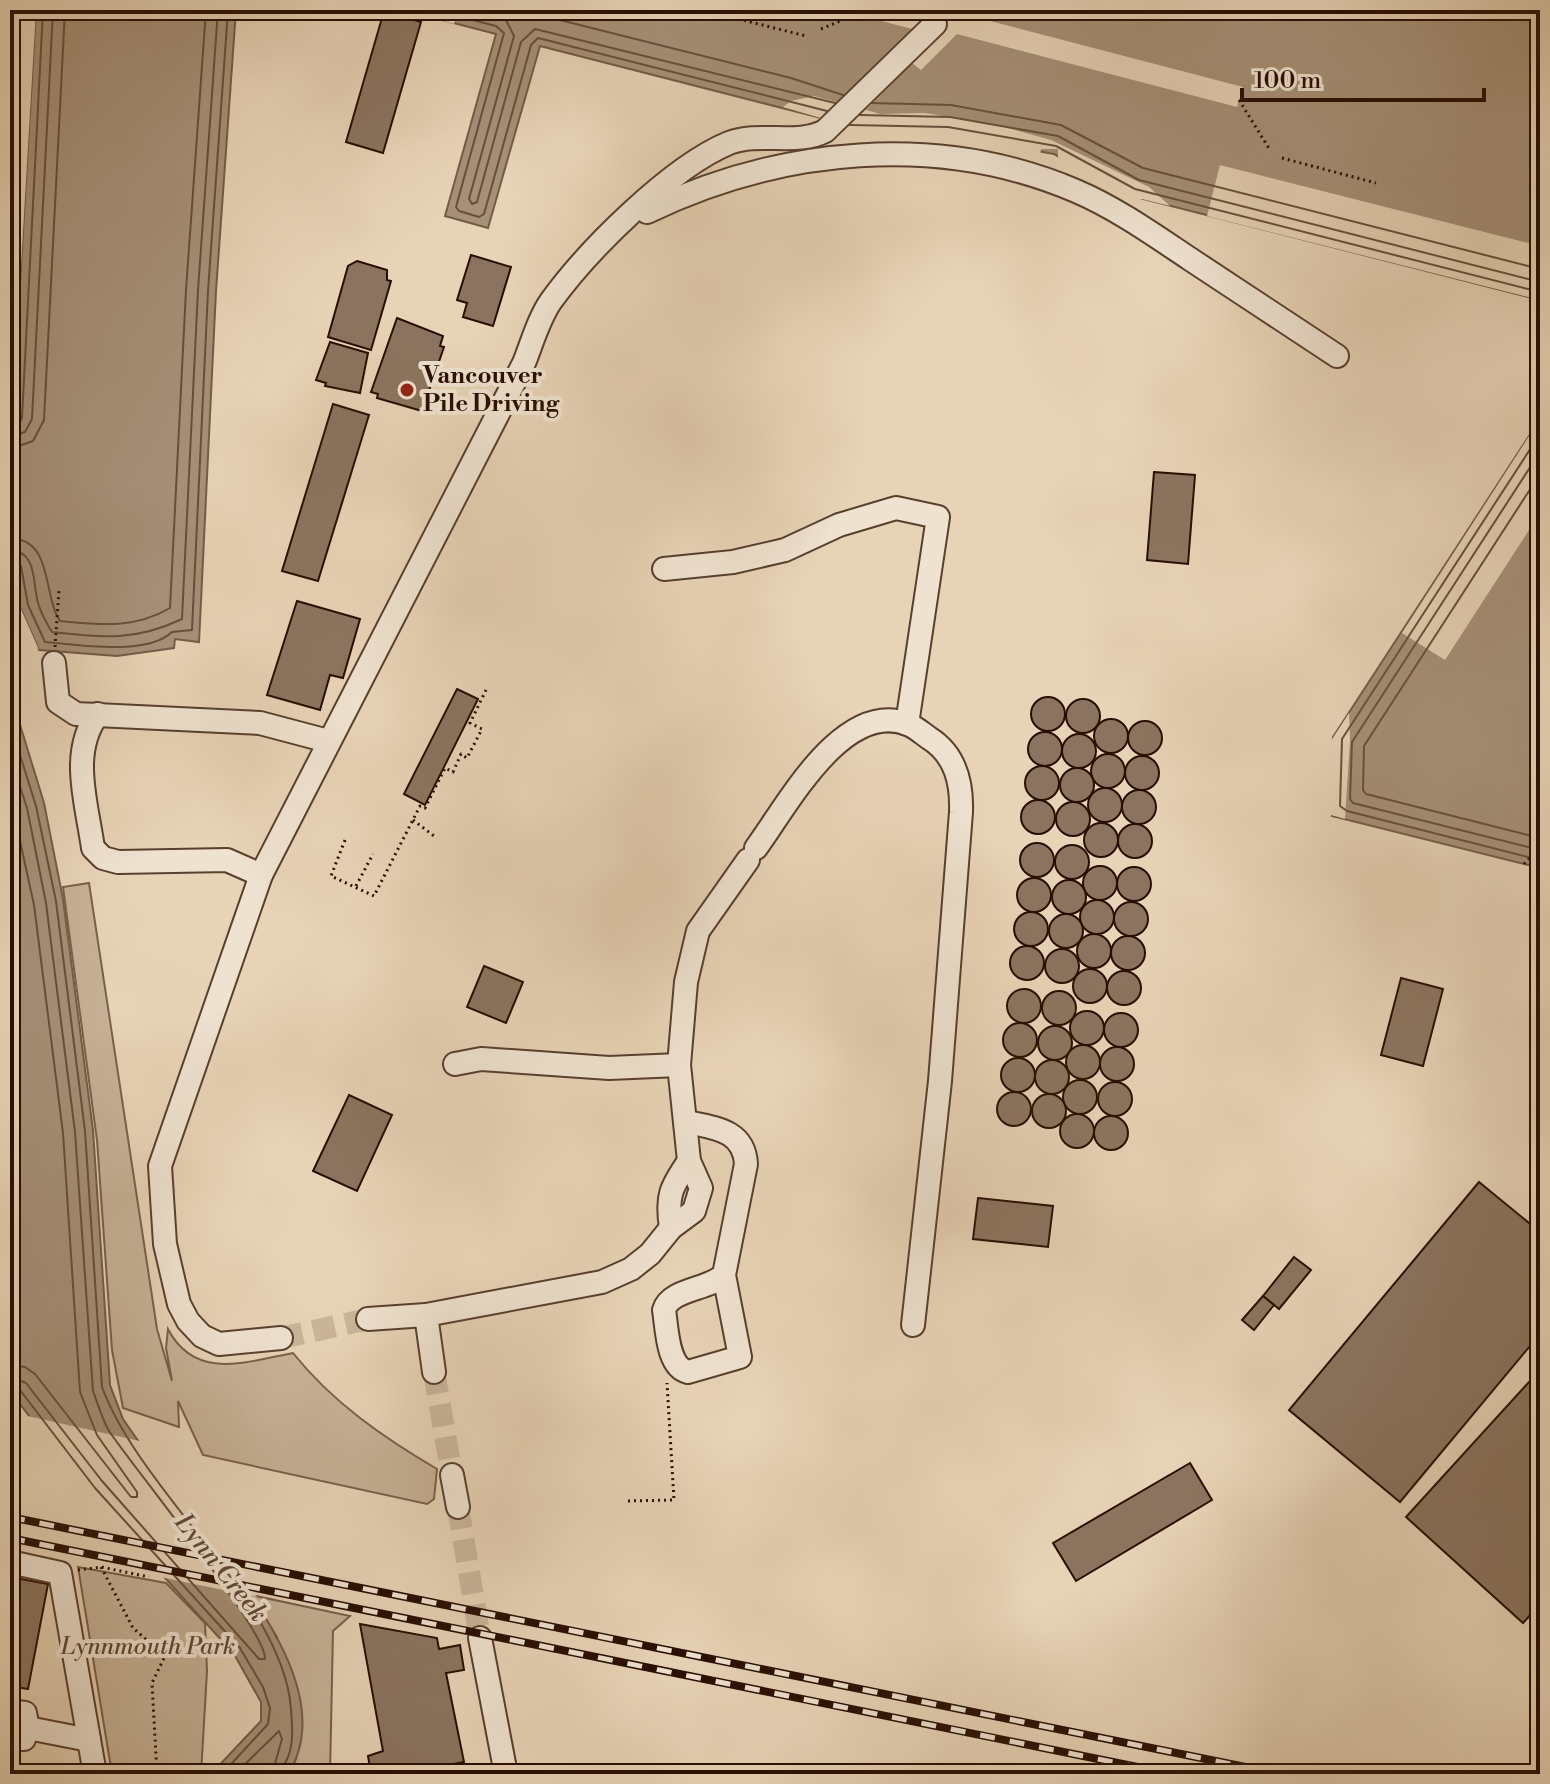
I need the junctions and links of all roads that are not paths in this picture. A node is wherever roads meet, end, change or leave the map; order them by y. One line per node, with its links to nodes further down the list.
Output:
1 (935, 24): 2 (street)
2 (617, 226): 3 (street); 8 (street)
3 (1337, 356)
4 (664, 569): 7 (street)
5 (54, 663): 6 (street)
6 (98, 714): 8 (street); 9 (street)
7 (907, 724): 11 (street); 16 (street)
8 (328, 741): 9 (street)
9 (261, 875): 17 (street)
10 (455, 1064): 11 (street)
11 (679, 1065): 12 (street)
12 (687, 1122): 13 (street); 14 (street)
13 (724, 1275): 13 (street)
14 (426, 1315): 15 (street); 18 (street)
15 (368, 1319)
16 (913, 1325)
17 (281, 1338)
18 (434, 1372)
19 (452, 1475): 20 (street)
20 (458, 1507)
21 (10, 1562): 25 (street)
22 (480, 1638): 27 (street)
23 (10, 1711): 24 (street)
24 (19, 1734): 25 (street)
25 (89, 1740): 26 (street)
26 (95, 1774)
27 (506, 1774)

